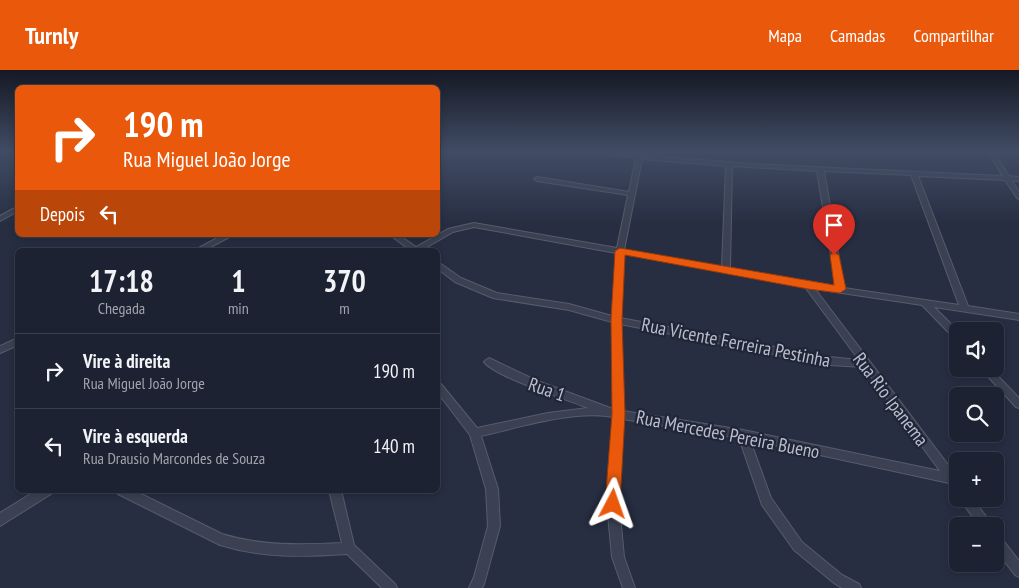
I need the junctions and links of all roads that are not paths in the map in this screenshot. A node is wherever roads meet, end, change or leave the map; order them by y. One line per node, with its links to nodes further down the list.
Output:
1 (636, 175): 10 (street)
2 (729, 175): 23 (street)
3 (821, 175): 25 (street)
4 (914, 175): 27 (street)
5 (942, 175): 7 (street)
6 (1006, 175): 7 (street)
7 (1008, 178): 9 (street); 11 (street)
8 (537, 179): 10 (street)
9 (1019, 179)
10 (632, 194): 21 (street)
11 (1019, 197)
12 (15, 210): 13 (street)
13 (0, 220)
14 (440, 235): 21 (street)
15 (225, 237): 18 (street)
16 (397, 237): 19 (street)
17 (437, 237): 20 (street)
18 (203, 248)
19 (413, 248)
20 (419, 248)
21 (620, 251): 23 (street); 29 (street)
22 (440, 267): 29 (street, Rua Vicente Ferreira Pestinha)
23 (726, 270): 24 (street)
24 (808, 285): 25 (street); 34 (street, Rua Rio Ipanema)
25 (840, 289): 26 (street)
26 (926, 303): 27 (street); 30 (street)
27 (964, 308): 28 (street)
28 (1019, 316)
29 (616, 320): 34 (street, Rua Vicente Ferreira Pestinha); 38 (street)
30 (949, 327)
31 (15, 342): 32 (street)
32 (0, 350)
33 (489, 362): 38 (street, Rua 1)
34 (865, 364): 41 (street, Rua Rio Ipanema)
35 (994, 377): 37 (street)
36 (440, 389): 39 (street)
37 (1019, 404)
38 (613, 412): 39 (street, Rua Mercedes Pereira Bueno); 40 (street, Rua Mercedes Pereira Bueno); 52 (street)
39 (475, 433): 51 (street)
40 (743, 434): 42 (street, Rua Mercedes Pereira Bueno); 53 (street)
41 (949, 475)
42 (949, 482)
43 (42, 493): 46 (street)
44 (128, 493): 47 (street)
45 (336, 493): 47 (street)
46 (0, 520)
47 (349, 548): 50 (street)
48 (1004, 551): 49 (street)
49 (1019, 572)
50 (391, 588)
51 (475, 588)
52 (629, 588)
53 (855, 588)

